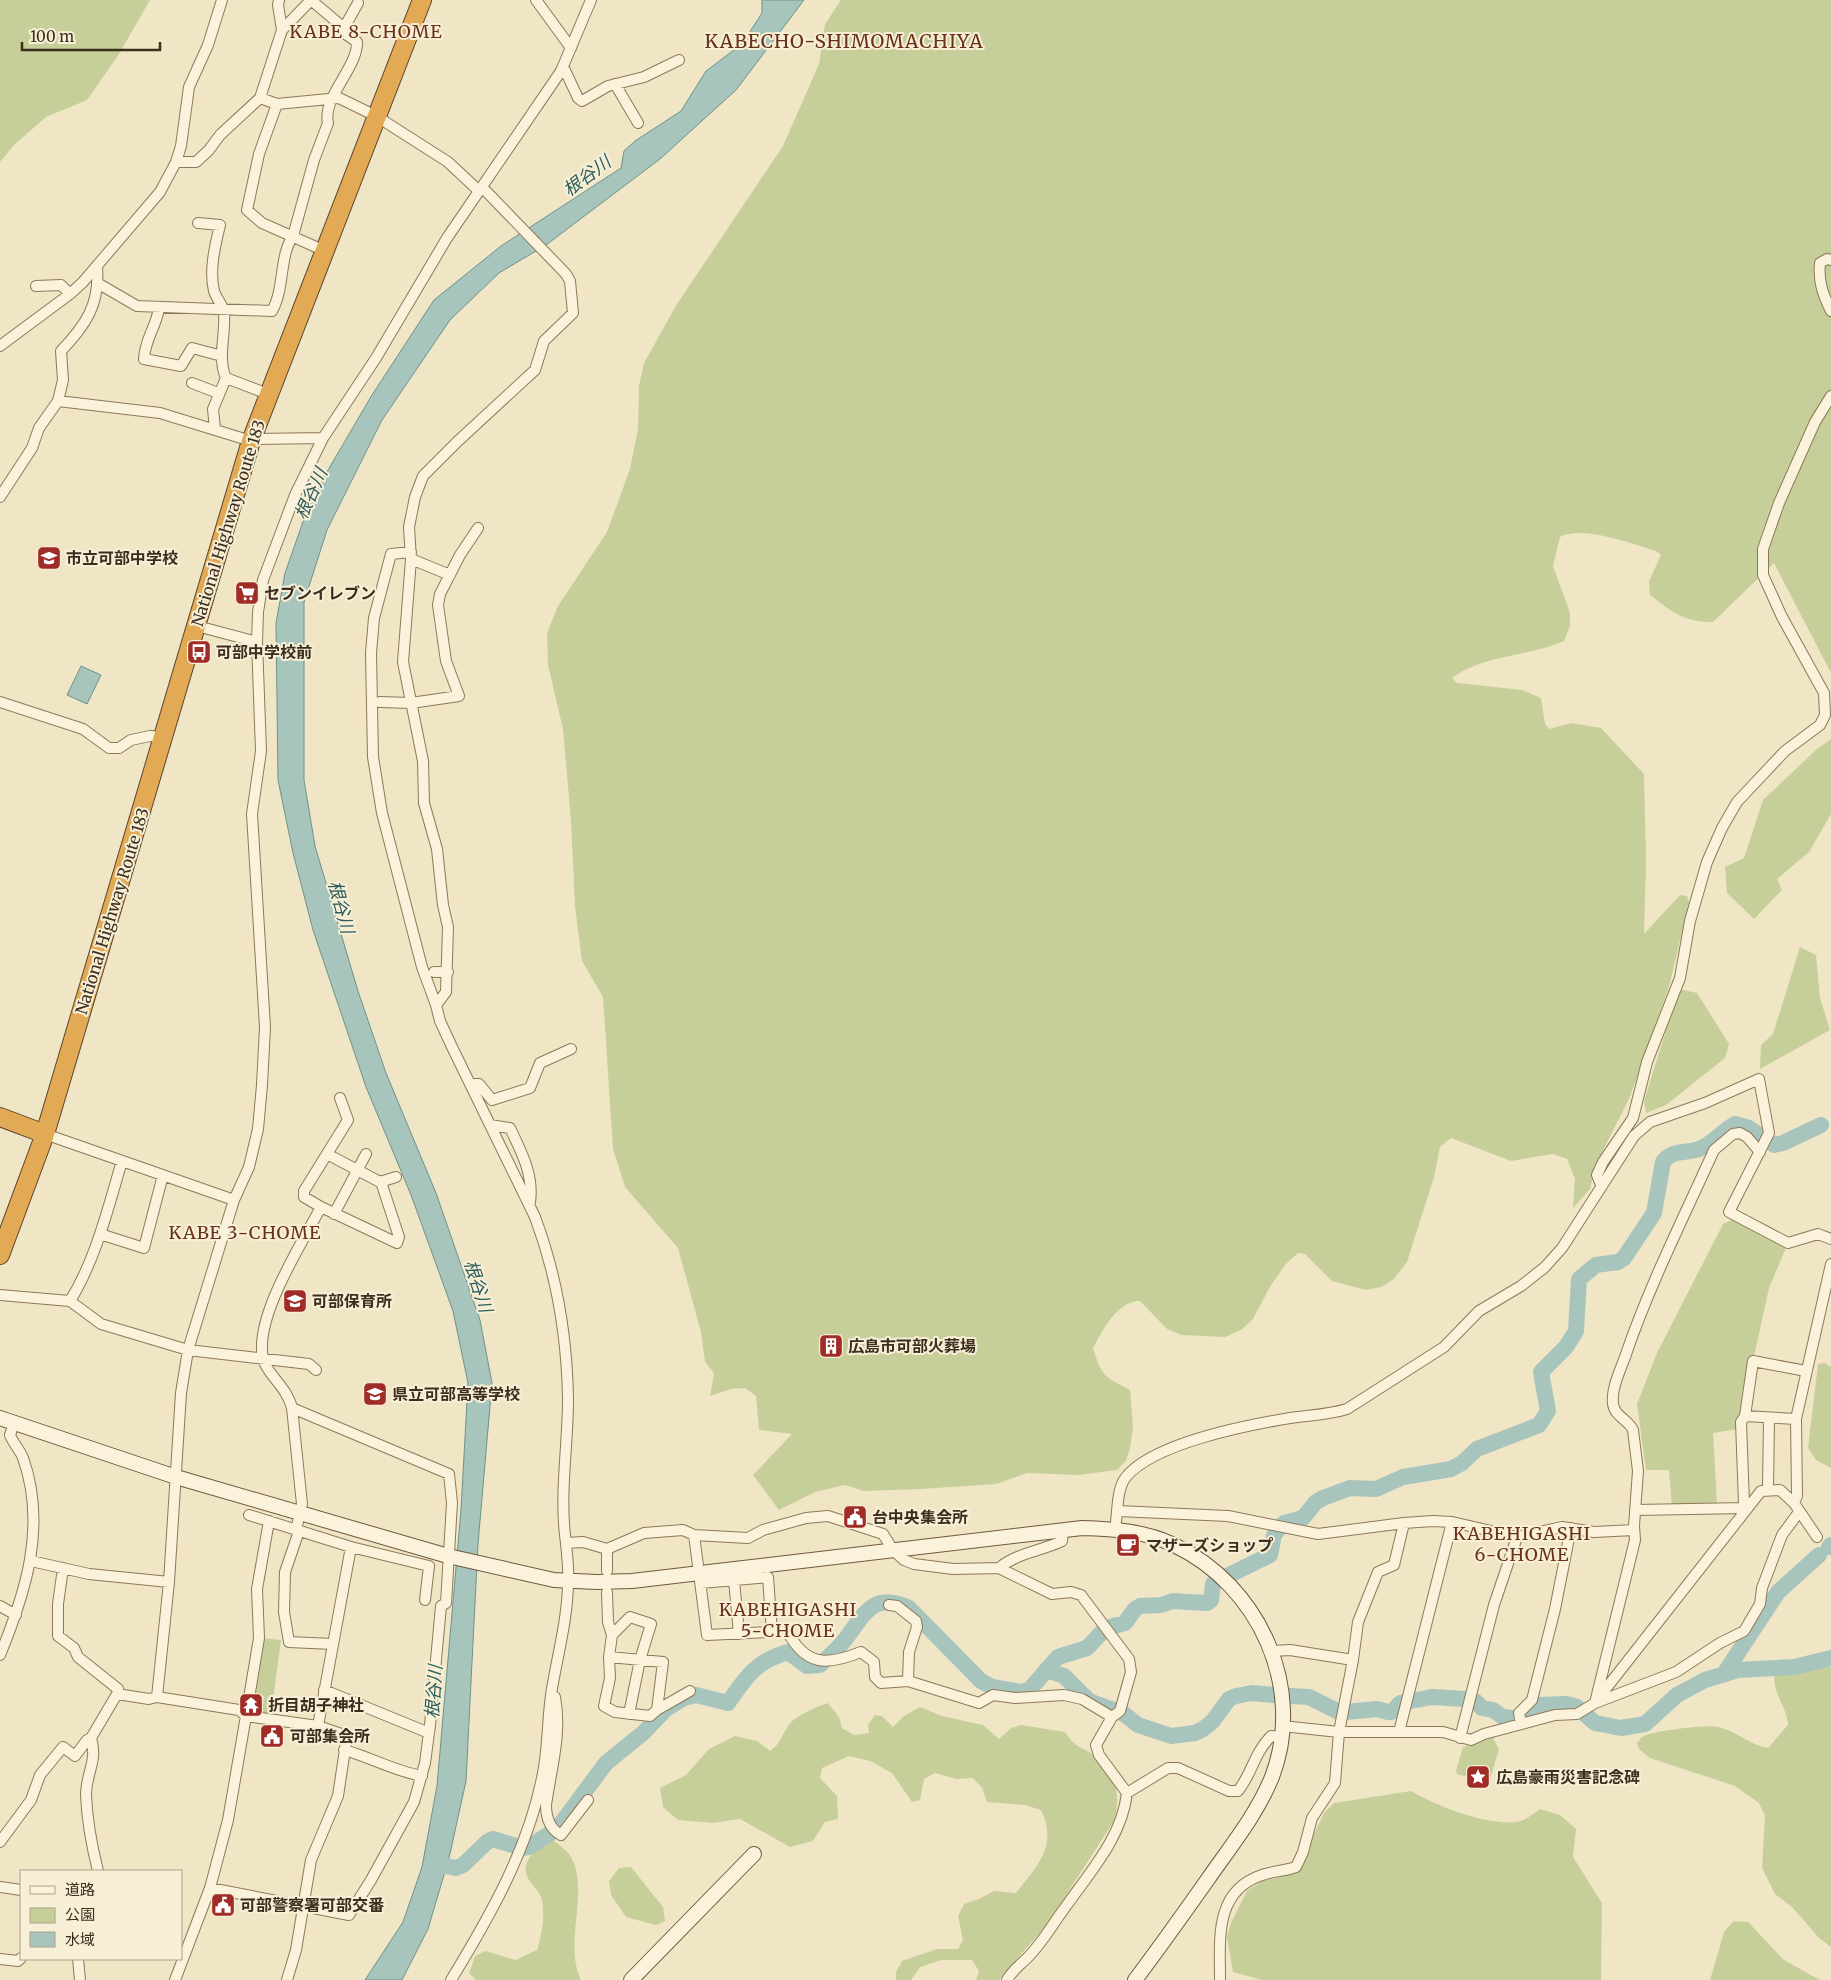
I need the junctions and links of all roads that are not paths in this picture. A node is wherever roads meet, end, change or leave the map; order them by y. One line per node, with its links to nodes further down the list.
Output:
1 (222, 0): 19 (street)
2 (279, 0): 8 (street)
3 (422, 0): 17 (highway, National Highway Route 183)
4 (536, 0): 10 (street)
5 (591, 0): 10 (street)
6 (308, 1): 7 (street); 8 (street)
7 (358, 4)
8 (282, 30): 14 (street)
9 (344, 33): 15 (street)
10 (571, 48): 12 (street)
11 (679, 60): 13 (street)
12 (563, 66): 13 (street); 20 (street)
13 (615, 84): 18 (street)
14 (260, 98): 16 (street); 19 (street)
15 (333, 98): 16 (street); 17 (street); 22 (street)
16 (277, 104): 22 (street)
17 (376, 116): 20 (street); 23 (highway, National Highway Route 183)
18 (638, 123)
19 (176, 162): 25 (street)
20 (481, 189): 41 (street); 45 (street)
21 (198, 223): 30 (street)
22 (293, 236): 23 (street); 30 (street)
23 (325, 251): 37 (highway, National Highway Route 183)
24 (1831, 260): 31 (street)
25 (97, 267): 26 (street); 28 (street)
26 (99, 284): 29 (street); 39 (street)
27 (36, 286): 28 (street)
28 (70, 294): 32 (street)
29 (159, 308): 30 (street); 33 (street)
30 (224, 310): 33 (street)
31 (1831, 311)
32 (0, 346)
33 (222, 356): 34 (street)
34 (226, 378): 36 (street); 37 (street)
35 (192, 383): 36 (street)
36 (218, 393): 40 (street)
37 (268, 394): 42 (highway, National Highway Route 183)
38 (1831, 396): 70 (street)
39 (58, 401): 40 (street); 43 (street)
40 (215, 428): 42 (street)
41 (323, 438): 42 (street); 48 (street)
42 (251, 440): 47 (highway, National Highway Route 183)
43 (0, 497)
44 (478, 528): 46 (street)
45 (411, 556): 46 (street); 51 (street); 55 (street)
46 (450, 575): 51 (street)
47 (197, 626): 48 (street); 52 (highway, National Highway Route 183)
48 (256, 642): 71 (street)
49 (0, 702): 52 (street)
50 (380, 702): 51 (street)
51 (411, 703): 54 (street)
52 (163, 738): 61 (highway, National Highway Route 183)
53 (434, 972): 54 (street)
54 (448, 972): 55 (street)
55 (436, 1005): 57 (street)
56 (571, 1049): 57 (street)
57 (470, 1084): 60 (street)
58 (340, 1098): 63 (street)
59 (0, 1117): 61 (highway)
60 (490, 1124): 72 (street); 72 (street)
61 (45, 1134): 65 (street); 77 (highway, National Highway Route 183)
62 (1764, 1144): 70 (street); 76 (street); 95 (street)
63 (327, 1154): 66 (street); 73 (street)
64 (366, 1154): 66 (street)
65 (122, 1161): 67 (street); 75 (street)
66 (358, 1170): 69 (street); 74 (street)
67 (163, 1175): 71 (street); 75 (street)
68 (396, 1177): 69 (street)
69 (381, 1182): 74 (street)
70 (1601, 1185): 96 (street)
71 (234, 1200): 81 (street)
72 (530, 1205): 110 (street)
73 (321, 1208): 74 (street); 82 (street)
74 (334, 1214)
75 (100, 1234): 80 (street)
76 (1831, 1239)
77 (0, 1252)
78 (1831, 1264): 84 (street)
79 (0, 1295): 80 (street)
80 (70, 1301): 81 (street)
81 (188, 1350): 82 (street); 91 (street)
82 (263, 1358): 83 (street); 85 (street)
83 (316, 1370)
84 (1806, 1371): 86 (street); 89 (street)
85 (292, 1408): 98 (street); 114 (street)
86 (1745, 1416): 88 (street); 94 (street)
87 (0, 1418): 90 (street)
88 (1769, 1418): 89 (street); 92 (street)
89 (1796, 1419): 93 (street)
90 (14, 1423): 91 (street); 115 (street)
91 (176, 1477): 98 (street); 122 (street)
92 (1768, 1489): 93 (street); 94 (street)
93 (1797, 1507): 109 (street); 143 (street)
94 (1746, 1508): 95 (street); 143 (street)
95 (1635, 1510): 106 (street)
96 (1118, 1511): 100 (street); 103 (street)
97 (249, 1515): 99 (street)
98 (301, 1515): 104 (street); 114 (street)
99 (269, 1521): 104 (street); 147 (street)
100 (1404, 1522): 101 (street); 136 (street)
101 (1452, 1522): 108 (street); 152 (street)
102 (1571, 1528): 106 (street); 108 (street); 148 (street)
103 (1116, 1529): 105 (street); 132 (street)
104 (298, 1530): 111 (street); 131 (street)
105 (1063, 1530): 113 (street); 117 (street)
106 (1634, 1530): 143 (street)
107 (694, 1535): 112 (street); 113 (street); 119 (street)
108 (1517, 1537): 155 (street)
109 (1817, 1537)
110 (566, 1544): 112 (street); 121 (street)
111 (351, 1547): 124 (street); 131 (street)
112 (607, 1549): 118 (street)
113 (893, 1550): 117 (street); 119 (street)
114 (452, 1557): 121 (street); 153 (street)
115 (30, 1562): 116 (street); 127 (street)
116 (63, 1568): 122 (street); 141 (street)
117 (999, 1568): 146 (street)
118 (607, 1571)
119 (700, 1578): 120 (street); 121 (street); 130 (street)
120 (734, 1580): 128 (street); 130 (street)
121 (561, 1581): 138 (street)
122 (169, 1582): 142 (street)
123 (607, 1592): 129 (street)
124 (425, 1600)
125 (889, 1605): 137 (street)
126 (0, 1606): 127 (street)
127 (16, 1615): 133 (street)
128 (772, 1632): 130 (street); 137 (street)
129 (612, 1634): 134 (street); 135 (street)
130 (739, 1634)
131 (333, 1644): 139 (street)
132 (1272, 1651): 136 (street); 150 (street)
133 (0, 1655)
134 (609, 1657): 135 (street); 145 (street)
135 (640, 1660): 144 (street); 145 (street)
136 (1354, 1660): 151 (street)
137 (908, 1681): 146 (street)
138 (553, 1683): 159 (street); 175 (street)
139 (324, 1690): 149 (street); 153 (street)
140 (690, 1691): 144 (street)
141 (119, 1694): 142 (street); 154 (street)
142 (157, 1697): 147 (street)
143 (1595, 1703): 148 (street)
144 (657, 1710): 145 (street)
145 (629, 1714)
146 (1116, 1714): 158 (street)
147 (246, 1716): 149 (street); 164 (street)
148 (1520, 1720): 155 (street)
149 (318, 1726): 156 (street)
150 (1282, 1731): 151 (street); 158 (street); 178 (street)
151 (1339, 1732): 152 (street); 179 (street)
152 (1399, 1732): 155 (street)
153 (429, 1733): 157 (street)
154 (91, 1738): 160 (street); 162 (street)
155 (1460, 1738)
156 (344, 1750): 157 (street); 166 (street)
157 (422, 1776): 166 (street)
158 (1127, 1793): 177 (street)
159 (588, 1800)
160 (0, 1842)
161 (754, 1854): 176 (street)
162 (98, 1870)
163 (0, 1887): 165 (street)
164 (210, 1888): 166 (street); 167 (street)
165 (20, 1890)
166 (302, 1905): 174 (street)
167 (183, 1955)
168 (0, 1959): 169 (street)
169 (20, 1959)
170 (78, 1960): 172 (street)
171 (181, 1960): 173 (street)
172 (80, 1980)
173 (175, 1980)
174 (287, 1980)
175 (451, 1980)
176 (631, 1980)
177 (1008, 1980)
178 (1135, 1980)
179 (1220, 1980)

